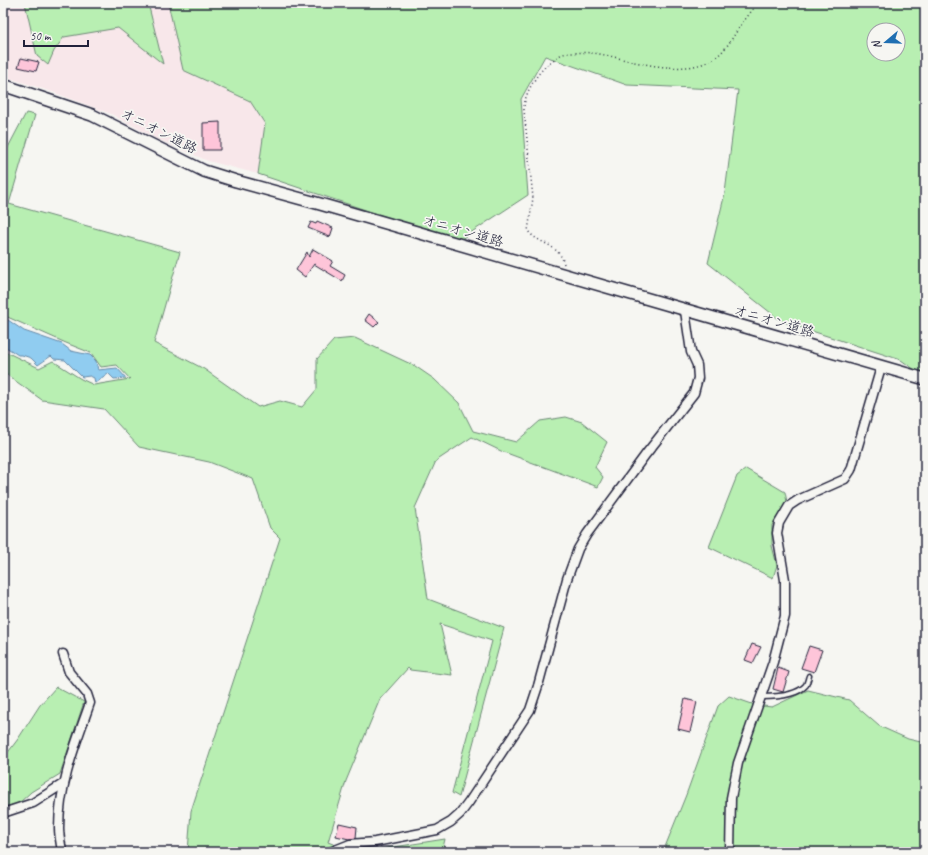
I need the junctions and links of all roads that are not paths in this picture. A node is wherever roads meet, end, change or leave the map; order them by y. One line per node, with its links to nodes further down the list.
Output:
1 (3, 85): 2 (street, オニオン道路)
2 (685, 311): 3 (street, オニオン道路); 11 (street)
3 (881, 367): 4 (street, オニオン道路); 7 (street)
4 (925, 379)
5 (63, 654): 8 (street)
6 (809, 676): 7 (lane)
7 (760, 697): 12 (street)
8 (63, 784): 9 (street); 10 (street)
9 (3, 813)
10 (62, 852)
11 (330, 852)
12 (730, 852)

